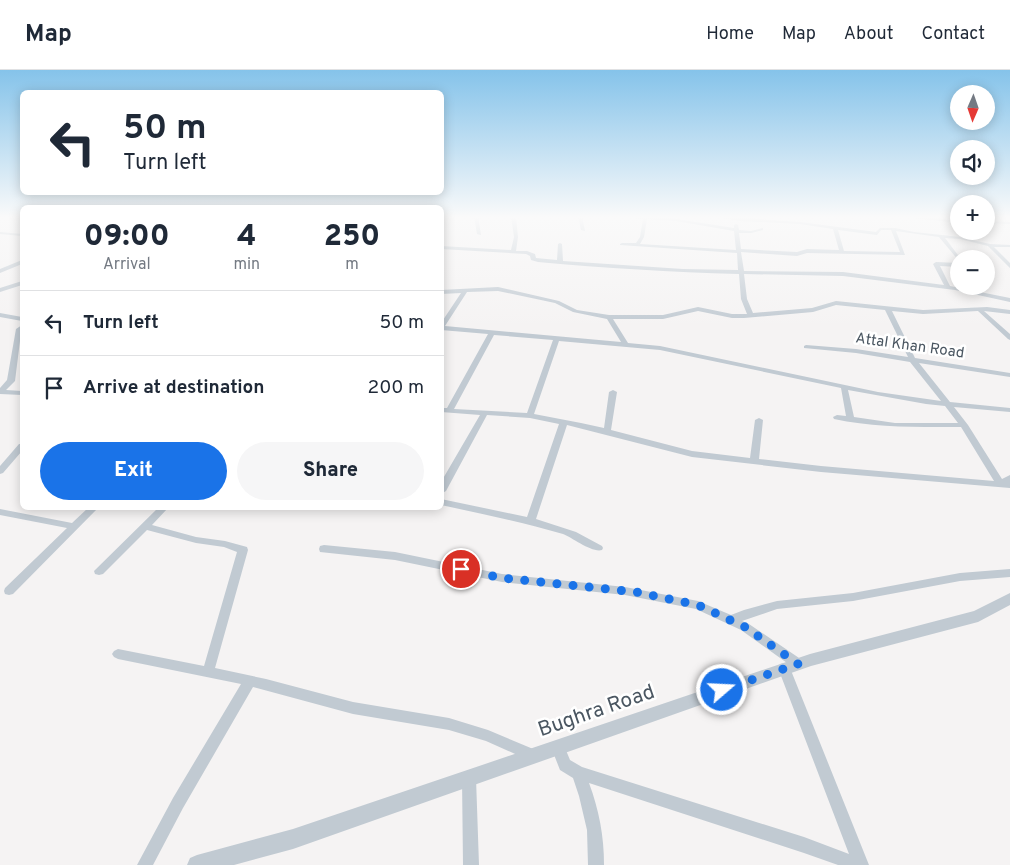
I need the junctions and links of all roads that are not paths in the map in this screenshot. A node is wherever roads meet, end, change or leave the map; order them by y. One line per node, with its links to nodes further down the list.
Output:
1 (523, 253): 9 (street)
2 (560, 253): 9 (street)
3 (739, 253): 14 (street)
4 (780, 253): 5 (street)
5 (800, 253)
6 (848, 253): 7 (street)
7 (904, 253)
8 (998, 253): 12 (street)
9 (560, 262): 14 (street)
10 (20, 263): 13 (street)
11 (950, 265): 16 (street)
12 (1010, 266)
13 (0, 271)
14 (741, 272): 16 (street); 25 (street)
15 (20, 284): 17 (street)
16 (948, 288): 20 (street)
17 (0, 290)
18 (466, 290): 19 (street); 26 (street); 28 (street)
19 (444, 292)
20 (1010, 300)
21 (888, 309): 22 (street); 25 (street); 36 (street)
22 (982, 311): 23 (street); 33 (street)
23 (1010, 312)
24 (0, 315): 27 (street)
25 (751, 315): 26 (street)
26 (609, 316): 34 (street)
27 (20, 319)
28 (444, 323)
29 (20, 328): 39 (street)
30 (444, 328): 31 (street)
31 (492, 333): 32 (street); 43 (street)
32 (557, 338): 34 (street); 46 (street)
33 (1010, 338)
34 (625, 344): 38 (street)
35 (806, 347): 36 (street, Attal Khan Road)
36 (912, 359): 37 (street, Attal Khan Road); 42 (street)
37 (1010, 374)
38 (844, 387): 42 (street); 49 (street)
39 (0, 392): 41 (street)
40 (613, 392): 52 (street)
41 (20, 393)
42 (946, 404): 44 (street); 51 (street)
43 (445, 410): 45 (street)
44 (1010, 410)
45 (484, 414): 46 (street); 59 (street)
46 (530, 416): 50 (street)
47 (837, 418): 49 (street)
48 (759, 420): 54 (street)
49 (852, 420): 51 (street)
50 (564, 422): 52 (street); 64 (street)
51 (964, 425): 57 (street)
52 (607, 432): 54 (street)
53 (20, 448): 55 (street)
54 (754, 461): 57 (street)
55 (0, 471)
56 (1010, 478): 57 (street)
57 (1000, 484): 58 (street)
58 (1010, 485)
59 (444, 486)
60 (444, 503): 64 (street)
61 (91, 510): 65 (street)
62 (161, 510): 66 (street)
63 (0, 512): 65 (street)
64 (531, 521): 67 (street)
65 (74, 526): 71 (street)
66 (145, 526): 69 (street); 76 (street)
67 (598, 548)
68 (324, 549): 73 (street)
69 (99, 571)
70 (1010, 573): 73 (street)
71 (9, 590)
72 (1010, 598): 75 (street, Bughra Road)
73 (732, 620): 75 (street)
74 (118, 654): 76 (street)
75 (791, 666): 78 (street, Bughra Road); 86 (street)
76 (208, 672): 77 (street)
77 (250, 681): 79 (street); 82 (street)
78 (558, 747): 79 (street, Bughra Road); 80 (street)
79 (533, 756): 81 (street, Bughra Road)
80 (578, 774): 85 (street); 86 (street)
81 (469, 778): 83 (street, Bughra Road); 84 (street)
82 (145, 865)
83 (197, 865)
84 (471, 865)
85 (596, 865)
86 (860, 865)

